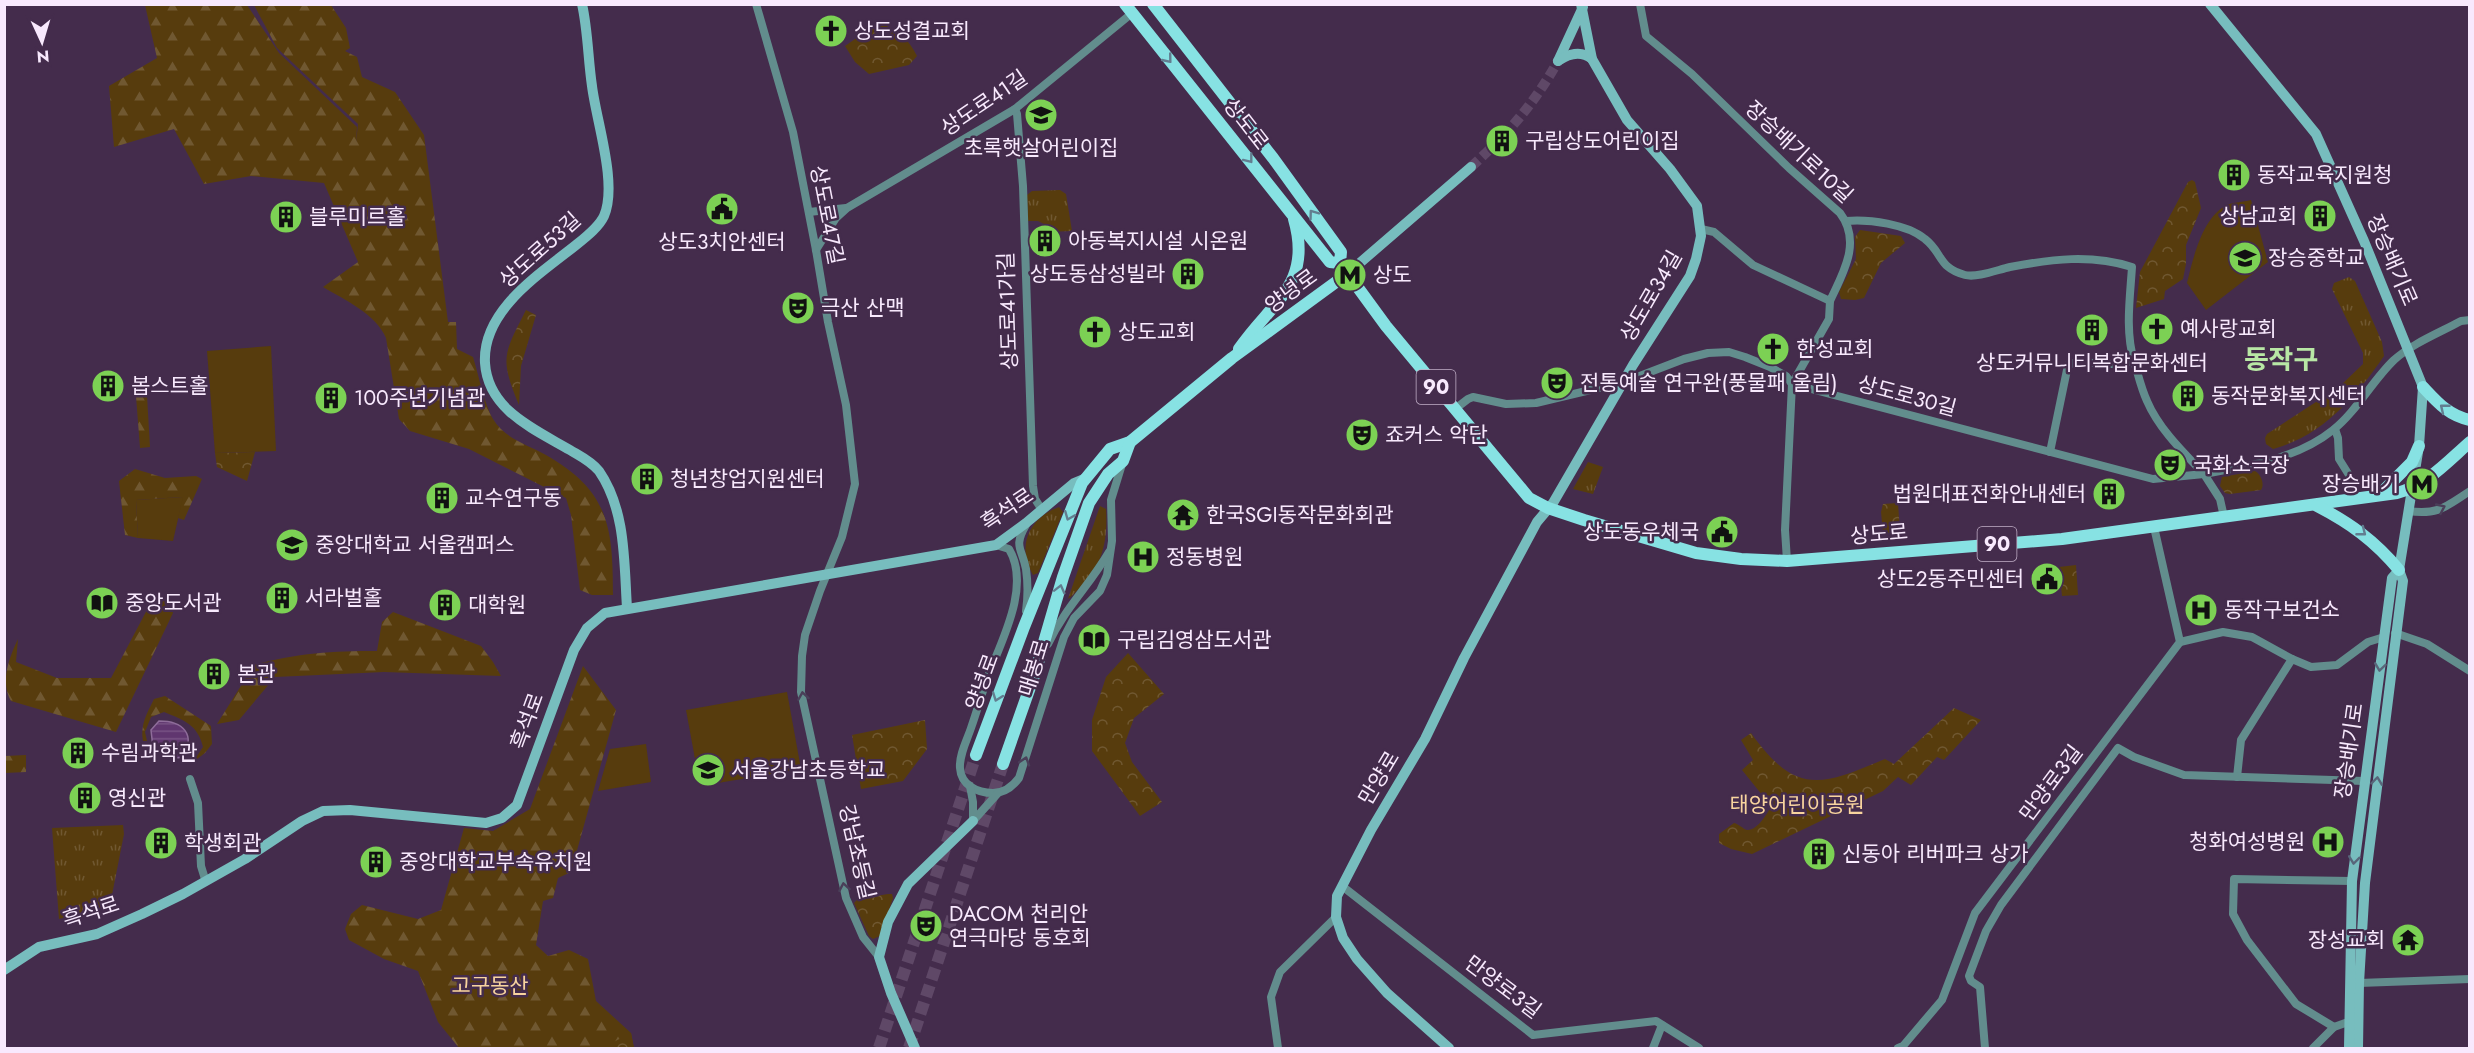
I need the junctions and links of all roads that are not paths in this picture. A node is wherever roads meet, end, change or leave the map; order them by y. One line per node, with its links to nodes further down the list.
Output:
1 (582, 4): 53 (street, 상도로53길)
2 (756, 4): 13 (street, 상도로47길)
3 (1153, 4): 17 (main road, 상도로 / 90, one-way to 3)
4 (1640, 4): 14 (street, 장승배기로10길)
5 (2210, 4): 20 (street, 장승배기로)
6 (1584, 5): 8 (street, 상도로34길); 8 (street)
7 (1128, 9): 9 (street, 상도로41길); 12 (main road, 상도로 / 90, one-way to 12)
8 (1592, 59): 15 (street, 상도로34길)
9 (1015, 109): 11 (street, 상도로41길); 42 (street, 상도로41가길)
10 (1471, 167): 17 (street, 양녕로)
11 (847, 208): 13 (street, 상도로41길); 16 (street, 상도로41길)
12 (1292, 212): 17 (main road, 상도로 / 90); 21 (main road)
13 (809, 213): 16 (street, 상도로47길)
14 (1846, 221): 18 (street); 22 (street, 장승배기로10길)
15 (1701, 229): 18 (street); 23 (street, 상도로34길)
16 (816, 250): 52 (street, 상도로47길)
17 (1343, 268): 21 (main road, 양녕로); 26 (main road, 상도로 / 90)
18 (1830, 301): 24 (street)
19 (2469, 320): 20 (street)
20 (2409, 349): 25 (street, 장승배기로); 28 (street)
21 (1232, 358): 29 (main road, 양녕로)
22 (2134, 361): 32 (street); 34 (street)
23 (1624, 382): 24 (street, 상도로30길); 26 (street); 41 (street, 상도로34길)
24 (1792, 384): 32 (street, 상도로30길); 50 (street)
25 (2423, 387): 27 (main road, one-way to 25); 31 (street, 장승배기로)
26 (1455, 409): 41 (main road, 상도로 / 90)
27 (2469, 420)
28 (2335, 429): 34 (street); 39 (street)
29 (1130, 442): 33 (main road); 35 (main road, 양녕로)
30 (2469, 442): 36 (main road, 상도로 / 90)
31 (2419, 446): 36 (street, 장승배기로); 38 (main road)
32 (2050, 452): 34 (street, 상도로30길)
33 (1123, 461): 47 (street, 매봉로); 60 (main road, one-way to 33)
34 (2204, 474): 44 (street)
35 (1087, 478): 42 (street, 흑석로); 54 (main road, 양녕로, one-way to 54)
36 (2412, 488): 38 (main road, 상도로 / 90); 43 (street, 장승배기로)
37 (2469, 491): 43 (street, one-way to 37)
38 (2377, 496): 39 (main road, 상도로 / 90)
39 (2355, 499): 40 (main road, 상도로 / 90)
40 (2317, 506): 44 (main road, 상도로 / 90); 51 (main road, one-way to 51)
41 (1548, 508): 50 (main road, 상도로 / 90); 71 (street, 만양로)
42 (1042, 510): 45 (street, 흑석로)
43 (2409, 511): 51 (street, 장승배기로)
44 (2224, 517): 46 (main road, 상도로 / 90)
45 (1026, 524): 48 (street, 흑석로); 49 (street)
46 (2154, 527): 50 (main road, 상도로 / 90); 57 (street)
47 (1112, 544): 60 (street); 67 (street, 매봉로, one-way to 47)
48 (996, 545): 49 (street); 52 (street, 흑석로)
49 (1014, 552): 54 (street); 66 (street)
50 (1787, 561)
51 (2399, 570): 55 (street, 장승배기로); 56 (street, 장승배기로)
52 (828, 575): 53 (street, 흑석로); 73 (street, 강남초등길, one-way to 52)
53 (627, 608): 69 (street, 흑석로)
54 (1024, 627): 61 (main road, 양녕로, one-way to 61)
55 (2395, 633): 59 (street); 76 (street, 장승배기로, one-way to 55)
56 (2384, 637): 58 (street); 65 (street, 장승배기로, one-way to 65)
57 (2180, 642): 58 (street); 85 (street, 만양로3길)
58 (2292, 659): 63 (street)
59 (2469, 671)
60 (1035, 673): 62 (main road)
61 (976, 755)
62 (1003, 764)
63 (2237, 777): 65 (street); 86 (street)
64 (189, 779): 69 (street)
65 (2364, 781): 70 (street, 장승배기로, one-way to 70)
66 (970, 786): 67 (street); 68 (street)
67 (999, 792): 68 (street, 매봉로)
68 (973, 821): 73 (street)
69 (205, 879): 74 (street, 흑석로)
70 (2352, 881): 77 (street, 장승배기로); 79 (street)
71 (1342, 886): 72 (street, 만양로); 78 (street, 만양로3길)
72 (1336, 917): 80 (street); 82 (street)
73 (879, 957): 81 (street)
74 (4, 970)
75 (2469, 979): 76 (street)
76 (2359, 984): 89 (street, 장승배기로)
77 (2348, 1022): 79 (street); 88 (street, 장승배기로)
78 (1662, 1024): 83 (street); 84 (street)
79 (2334, 1027): 87 (street)
80 (1444, 1047)
81 (915, 1048)
82 (1278, 1048)
83 (1653, 1048)
84 (1698, 1048)
85 (1898, 1048)
86 (1985, 1048)
87 (2313, 1048)
88 (2349, 1048)
89 (2358, 1048)

